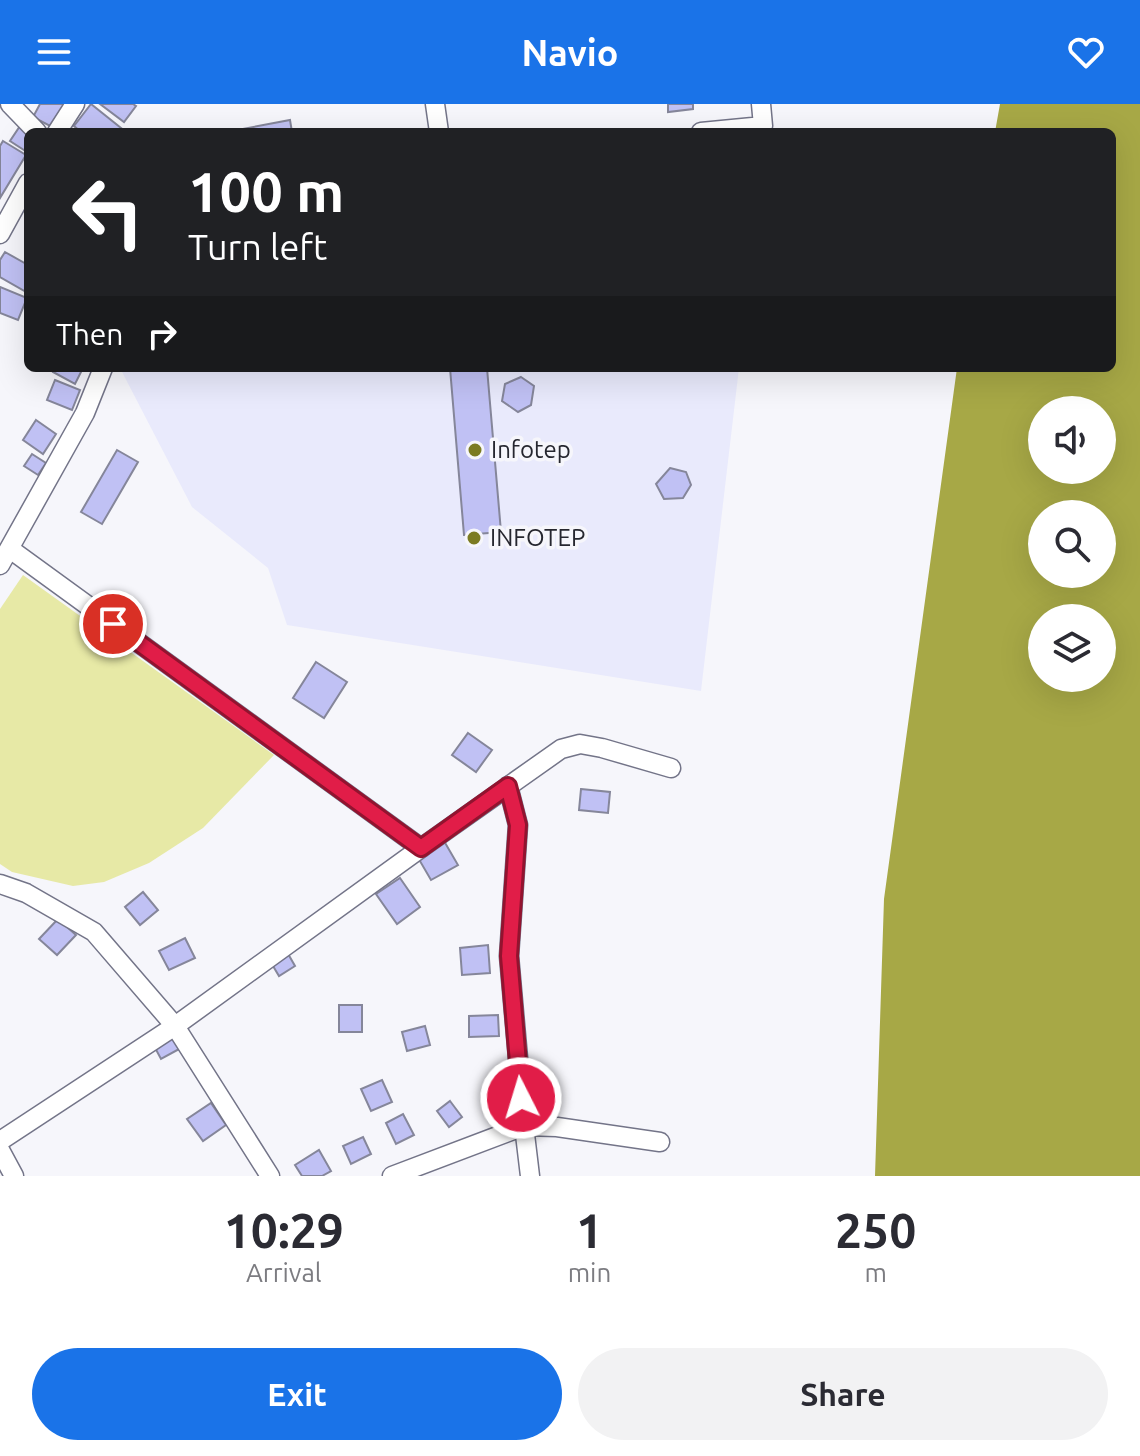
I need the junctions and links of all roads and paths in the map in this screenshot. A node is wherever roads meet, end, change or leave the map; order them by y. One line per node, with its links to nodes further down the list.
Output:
1 (10, 104): 5 (street)
2 (75, 104): 6 (street)
3 (435, 104): 7 (street)
4 (761, 104): 8 (street)
5 (33, 128)
6 (60, 128)
7 (438, 128)
8 (742, 128)
9 (24, 190): 10 (street)
10 (0, 234)
11 (101, 372): 12 (street)
12 (5, 557): 15 (street)
13 (671, 768): 14 (street)
14 (508, 786): 15 (street); 18 (street)
15 (421, 848): 17 (street)
16 (0, 884): 17 (street)
17 (175, 1026): 19 (street); 23 (street)
18 (524, 1126): 20 (street); 24 (street); 25 (street)
19 (0, 1141)
20 (660, 1142)
21 (0, 1150): 22 (street)
22 (14, 1176)
23 (270, 1176)
24 (392, 1176)
25 (530, 1176)

